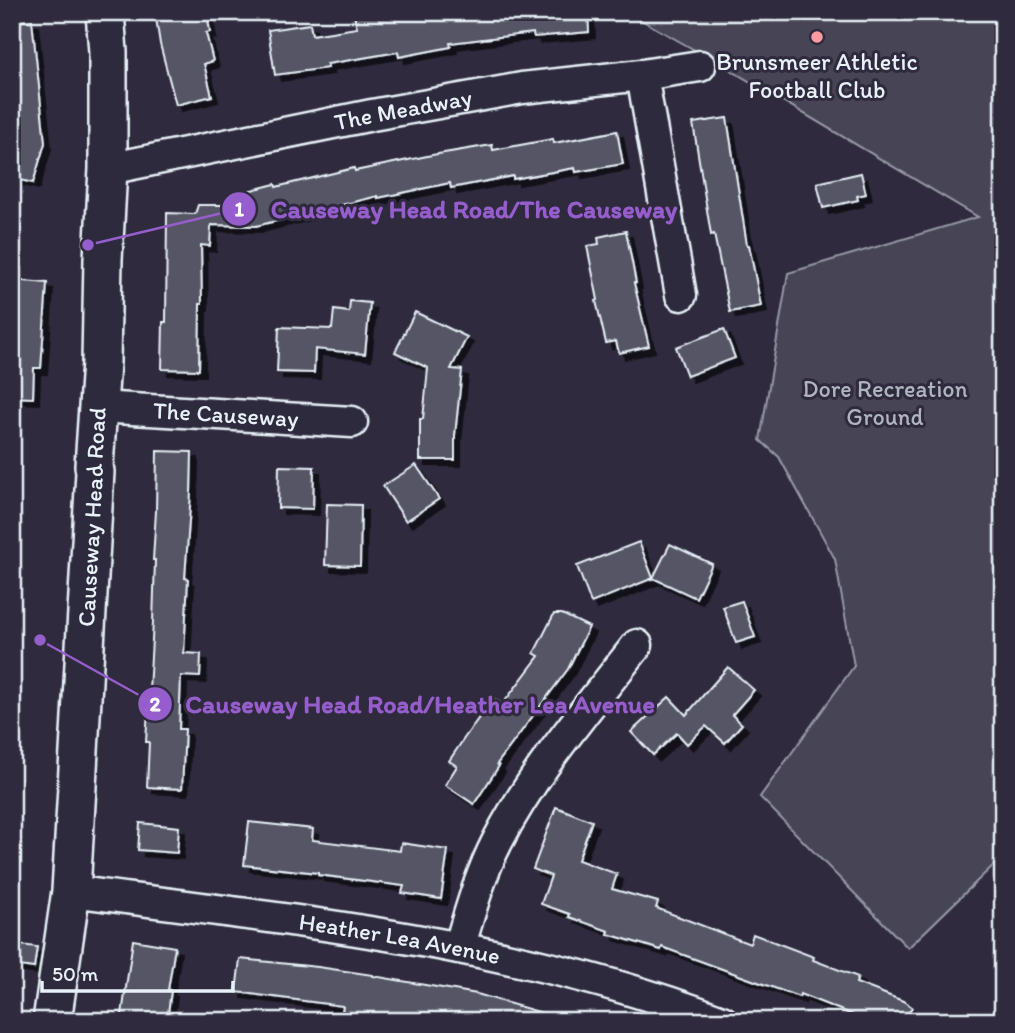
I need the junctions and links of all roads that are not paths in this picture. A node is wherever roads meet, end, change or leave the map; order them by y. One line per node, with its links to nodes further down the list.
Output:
1 (104, 12): 4 (street, Causeway Head Road)
2 (700, 66): 3 (street, The Meadway)
3 (642, 75): 4 (street, The Meadway); 5 (street)
4 (108, 169): 6 (street, Causeway Head Road)
5 (681, 295)
6 (98, 407): 7 (street, The Causeway); 9 (street, Causeway Head Road)
7 (352, 422)
8 (637, 645): 10 (street)
9 (71, 891): 10 (street, Heather Lea Avenue); 11 (street, Causeway Head Road)
10 (459, 948): 12 (street, Heather Lea Avenue)
11 (52, 1021)
12 (722, 1021)

